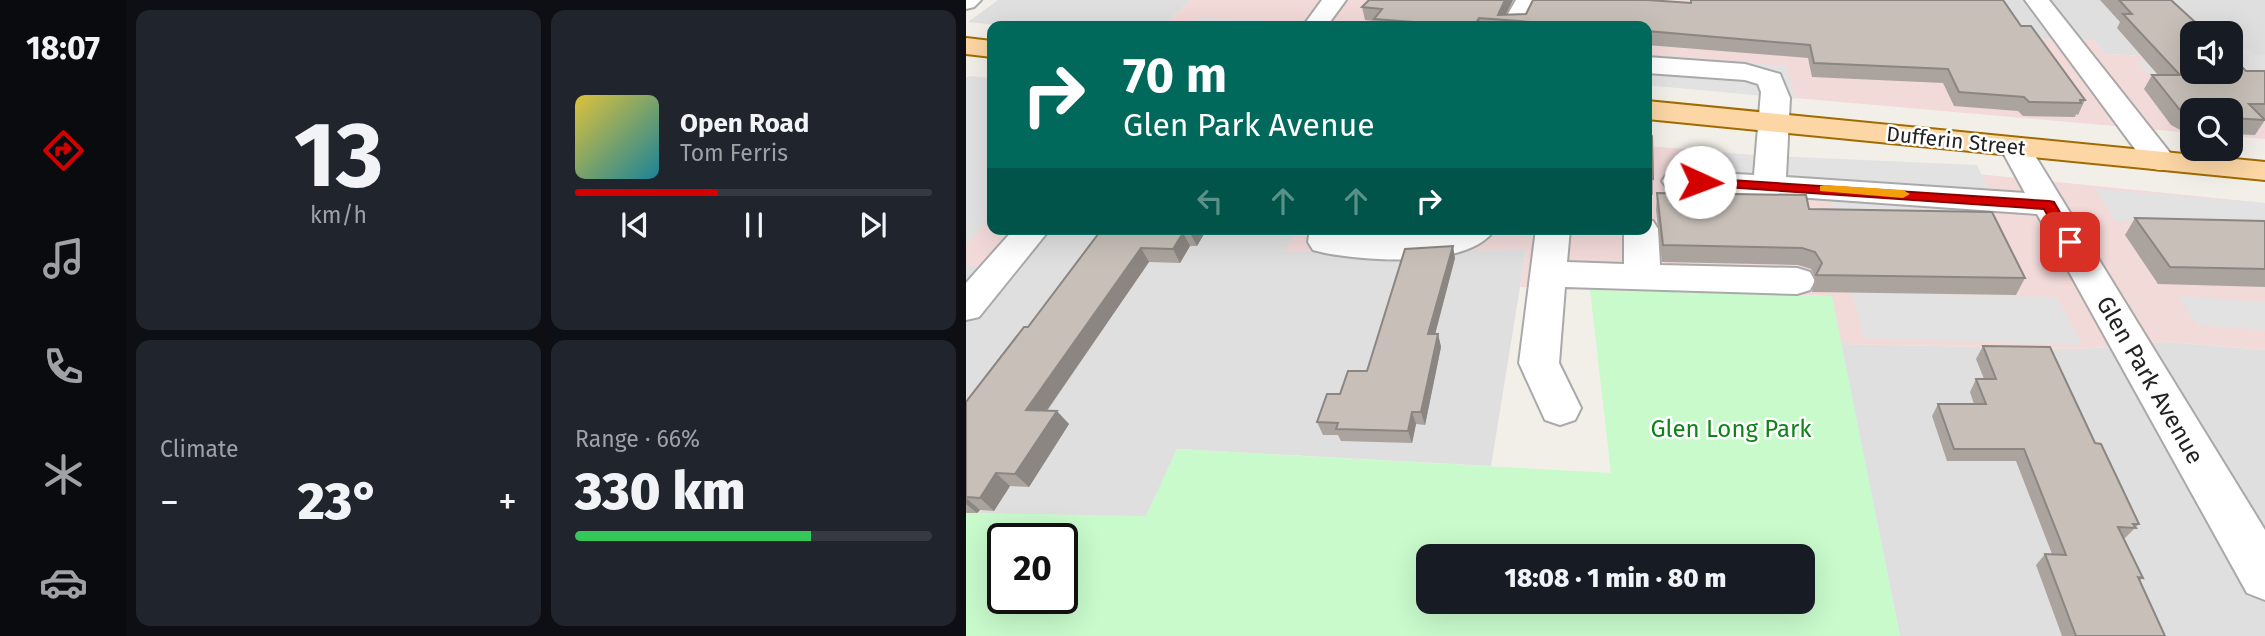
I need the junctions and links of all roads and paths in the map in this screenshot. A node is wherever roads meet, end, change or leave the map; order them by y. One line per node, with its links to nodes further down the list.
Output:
1 (1334, 0): 4 (street)
2 (1528, 0): 5 (street)
3 (2037, 0): 12 (street)
4 (1319, 21)
5 (1516, 21)
6 (966, 46): 7 (main road)
7 (987, 49)
8 (1652, 65): 10 (street)
9 (1652, 111): 10 (main road, Dufferin Street)
10 (1773, 123): 11 (main road, Dufferin Street); 15 (street)
11 (2015, 147): 12 (main road, Dufferin Street); 16 (street, Glen Park Avenue)
12 (2160, 161): 13 (main road, Dufferin Street)
13 (2265, 172)
14 (1678, 181): 15 (street)
15 (1769, 185): 16 (street)
16 (2049, 205): 27 (street, Glen Park Avenue)
17 (1028, 235): 25 (street)
18 (1326, 235): 19 (street)
19 (1462, 235)
20 (1552, 235): 22 (street)
21 (1641, 235): 23 (street)
22 (1548, 274): 23 (street); 26 (street)
23 (1642, 276): 24 (street)
24 (1797, 281)
25 (966, 307)
26 (1560, 408)
27 (2265, 576)

